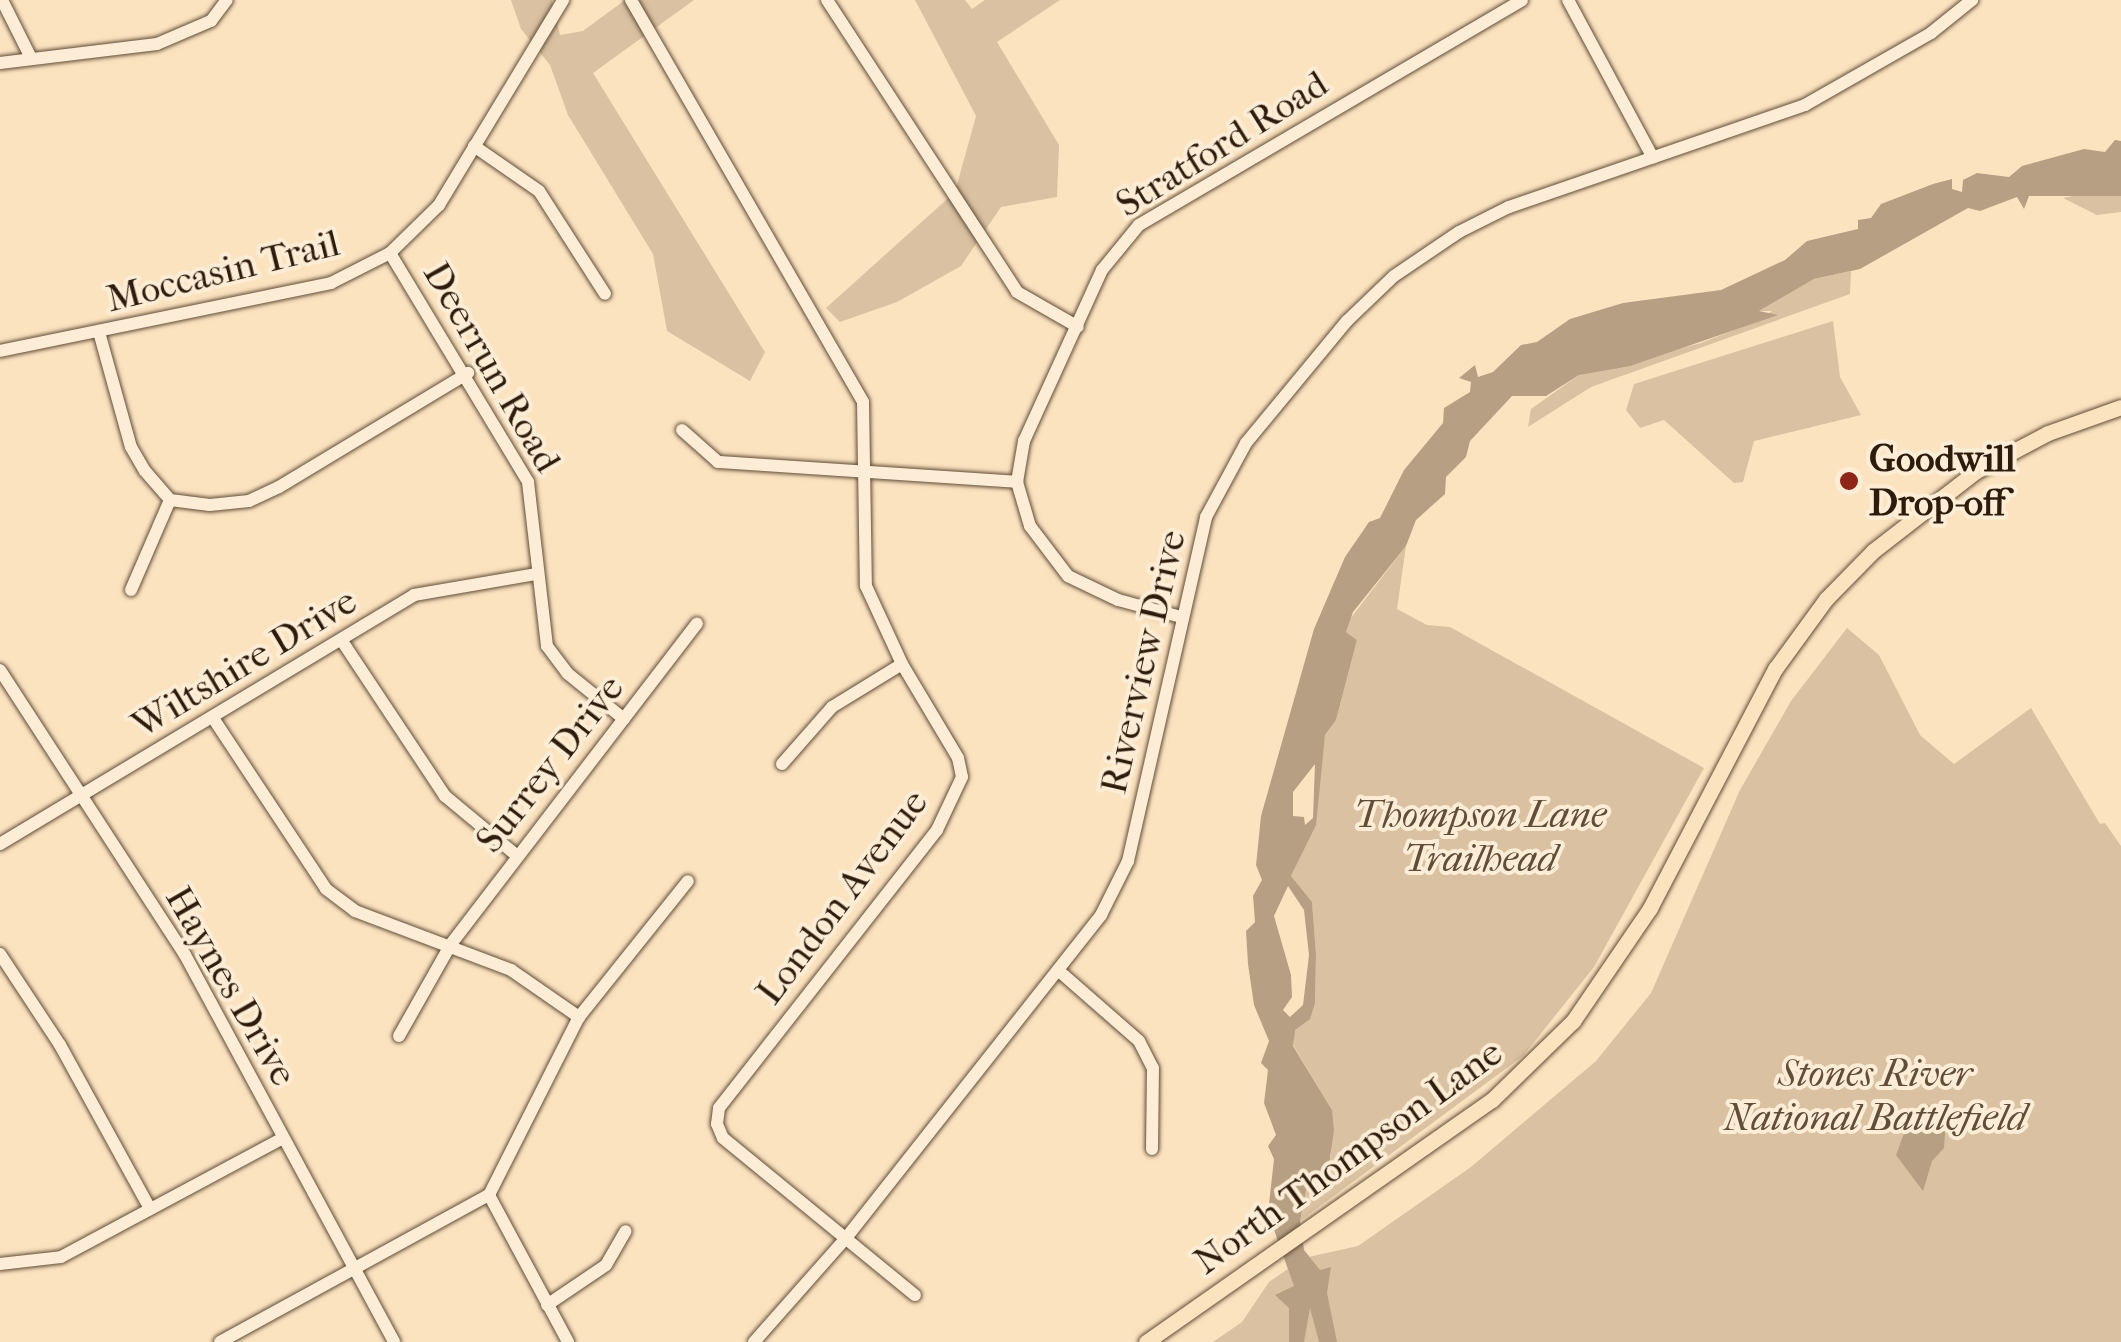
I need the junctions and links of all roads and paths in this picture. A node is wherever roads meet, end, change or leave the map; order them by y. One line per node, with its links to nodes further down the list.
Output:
1 (2, 0): 9 (street)
2 (227, 0): 9 (street)
3 (563, 0): 11 (street, Moccasin Trail)
4 (631, 0): 21 (street, London Avenue)
5 (827, 0): 15 (street)
6 (1522, 0): 15 (street, Stratford Road)
7 (1568, 0): 12 (street)
8 (1972, 0): 12 (street, Riverview Drive)
9 (32, 58): 10 (street)
10 (0, 63)
11 (474, 146): 13 (street, Moccasin Trail); 14 (street)
12 (1653, 158): 26 (street, Riverview Drive)
13 (390, 253): 16 (street, Moccasin Trail); 18 (street, Deerrun Road)
14 (605, 294)
15 (1078, 328): 22 (street, Stratford Road)
16 (99, 332): 17 (street, Moccasin Trail); 23 (street)
17 (0, 351)
18 (468, 373): 23 (street); 24 (street, Deerrun Road)
19 (2121, 406): 57 (main road, North Thompson Lane)
20 (682, 430): 21 (street)
21 (866, 474): 22 (street); 29 (street, London Avenue)
22 (1017, 482): 26 (street)
23 (170, 500): 25 (street)
24 (534, 574): 28 (street, Wiltshire Drive); 32 (street, Deerrun Road)
25 (130, 590)
26 (1181, 616): 40 (street, Riverview Drive)
27 (698, 623): 32 (street, Surrey Drive)
28 (342, 641): 31 (street, Wiltshire Drive); 36 (street)
29 (902, 664): 33 (street); 48 (street, London Avenue)
30 (0, 670): 34 (street, Haynes Drive)
31 (212, 718): 34 (street, Wiltshire Drive); 38 (street)
32 (624, 719): 36 (street, Surrey Drive)
33 (782, 764)
34 (79, 796): 35 (street, Wiltshire Drive); 43 (street, Haynes Drive)
35 (0, 844)
36 (516, 855): 38 (street, Surrey Drive)
37 (688, 882): 41 (street)
38 (451, 944): 41 (street); 42 (street, Surrey Drive)
39 (0, 954): 46 (street)
40 (1059, 971): 44 (street); 48 (street, Riverview Drive)
41 (579, 1017): 45 (street)
42 (399, 1036)
43 (283, 1138): 46 (street); 50 (street, Haynes Drive)
44 (1152, 1149)
45 (490, 1195): 50 (street); 52 (street)
46 (150, 1210): 49 (street)
47 (626, 1231): 52 (street)
48 (846, 1238): 51 (street); 56 (street, Riverview Drive)
49 (0, 1264)
50 (354, 1269): 53 (street); 54 (street, Haynes Drive)
51 (915, 1295)
52 (547, 1305): 55 (street)
53 (220, 1342)
54 (394, 1342)
55 (568, 1342)
56 (754, 1342)
57 (1146, 1342)

